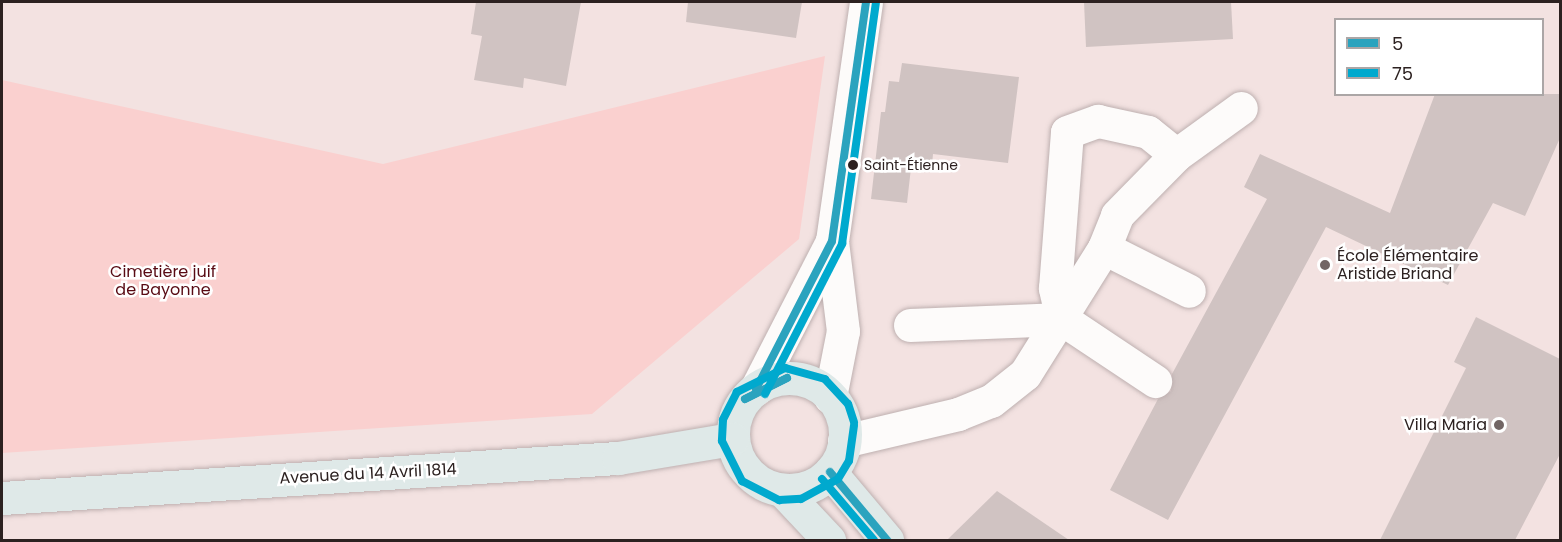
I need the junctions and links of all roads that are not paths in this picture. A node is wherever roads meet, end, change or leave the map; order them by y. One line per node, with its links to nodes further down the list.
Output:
1 (866, 2): 4 (street)
2 (1241, 108): 3 (street)
3 (1176, 155): 5 (street); 7 (street)
4 (832, 241): 10 (street); 11 (street)
5 (1104, 248): 6 (street); 7 (street)
6 (1189, 291)
7 (1062, 319): 8 (street); 9 (street); 13 (street)
8 (910, 325)
9 (1155, 381)
10 (756, 389): 11 (main road); 12 (main road)
11 (830, 397): 13 (main road)
12 (732, 439): 15 (main road); 16 (main road, Avenue du 14 Avril 1814)
13 (844, 441): 14 (main road)
14 (830, 472): 15 (main road); 18 (main road)
15 (782, 490): 17 (main road)
16 (2, 498)
17 (829, 540)
18 (887, 540)

